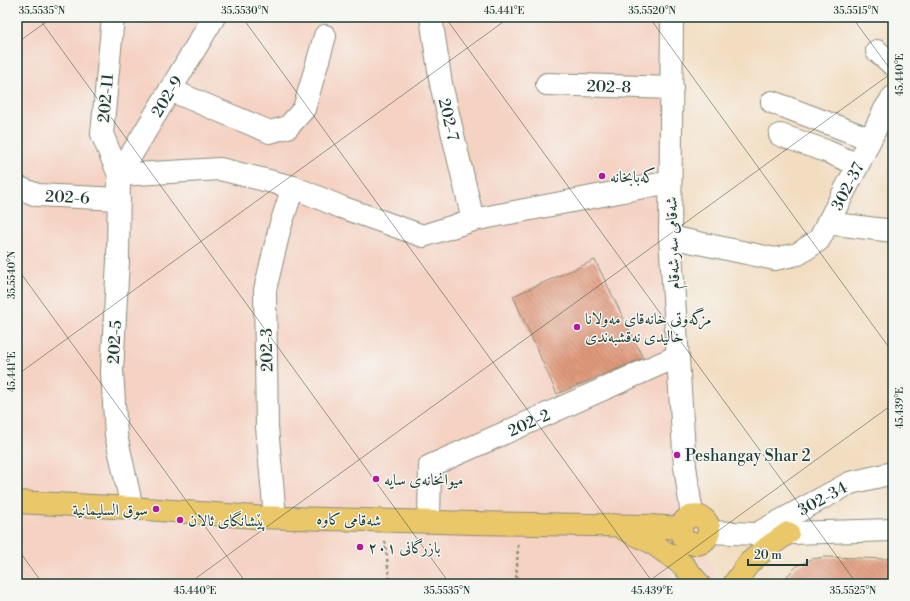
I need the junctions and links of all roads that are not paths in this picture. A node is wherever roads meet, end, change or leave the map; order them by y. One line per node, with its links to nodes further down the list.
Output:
1 (113, 17): 14 (street, 202-11)
2 (214, 17): 8 (street, 202-9)
3 (432, 17): 19 (street, 202-7)
4 (672, 17): 7 (street, شەقامی سەرشەقام)
5 (325, 36): 8 (street)
6 (547, 84): 7 (street, 202-8)
7 (672, 88): 15 (street, شەقامی سەرشەقام)
8 (170, 90): 14 (street, 202-9)
9 (772, 102): 12 (street)
10 (890, 105): 12 (street, 302-37)
11 (780, 135): 13 (street)
12 (870, 139): 13 (street, 302-37)
13 (858, 165): 20 (street, 302-37)
14 (119, 175): 17 (street); 18 (street, 202-5)
15 (670, 182): 19 (street); 22 (street, شەقامی سەرشەقام)
16 (17, 187): 18 (street, 202-6)
17 (293, 187): 19 (street); 27 (street, 202-3)
18 (119, 200): 26 (street, 202-5)
19 (473, 220)
20 (827, 223): 21 (street); 22 (street, 302-37)
21 (893, 231)
22 (670, 237): 23 (street, شەقامی سەرشەقام)
23 (678, 356): 28 (street, 202-2); 30 (street, شەقامی سەرشەقام)
24 (893, 473): 33 (street, 302-34)
25 (17, 502): 26 (main road, شەقامی کاوە)
26 (132, 508): 27 (main road, شەقامی کاوە)
27 (275, 517): 28 (main road, شەقامی کاوە)
28 (429, 521): 29 (main road, شەقامی کاوە)
29 (617, 526): 30 (main road, شەقامی کاوە); 34 (main road)
30 (694, 530): 33 (street); 35 (main road)
31 (893, 530): 32 (street)
32 (788, 533): 33 (street); 36 (main road)
33 (756, 534)
34 (700, 584)
35 (705, 584)
36 (734, 584)

